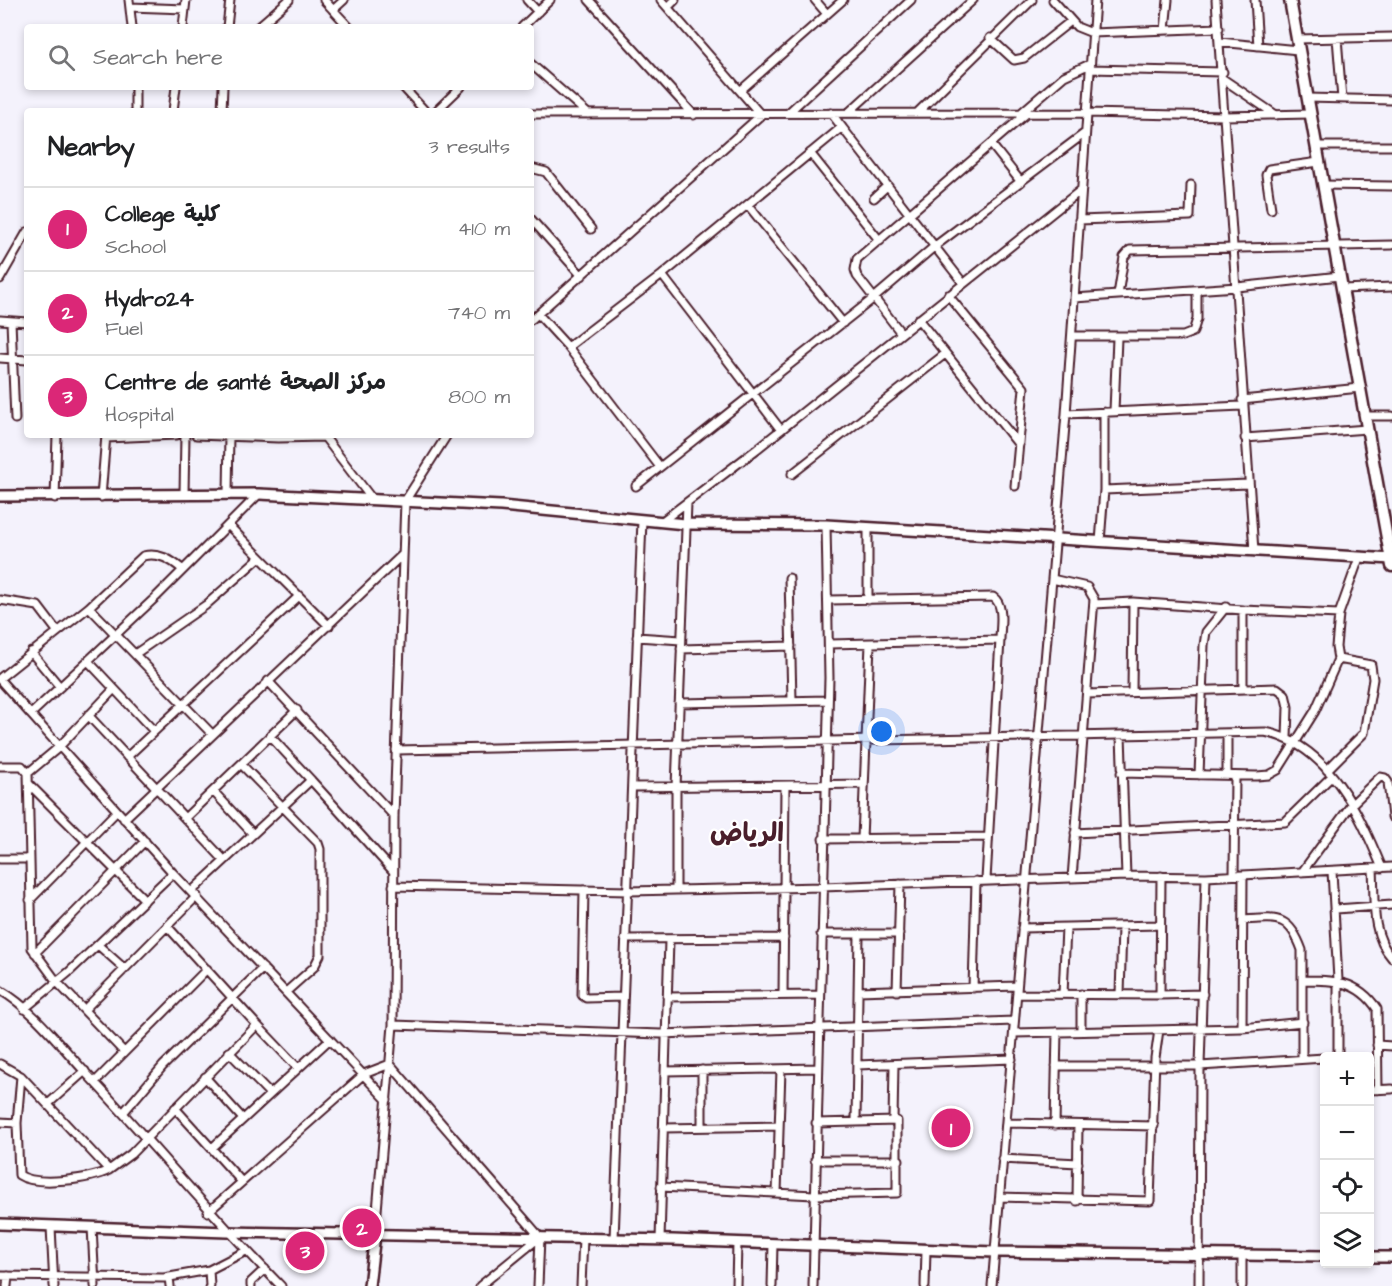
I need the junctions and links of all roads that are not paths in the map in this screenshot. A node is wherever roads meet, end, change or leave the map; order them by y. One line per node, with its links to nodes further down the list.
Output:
1 (186, 0): 24 (street)
2 (230, 0): 31 (street)
3 (289, 0): 32 (street)
4 (324, 0): 25 (street)
5 (344, 0): 25 (street)
6 (527, 0): 26 (street)
7 (550, 0): 26 (street)
8 (589, 0): 71 (street)
9 (661, 0): 23 (street)
10 (675, 0): 23 (street)
11 (815, 0): 27 (street)
12 (843, 0): 27 (street)
13 (911, 0): 62 (street)
14 (973, 0): 64 (street)
15 (1032, 0): 39 (street)
16 (1053, 0): 28 (street)
17 (1095, 0): 37 (street)
18 (1168, 0): 36 (street)
19 (1216, 0): 35 (street)
20 (1255, 0): 43 (street)
21 (1290, 0): 42 (main road)
22 (130, 3): 24 (street); 29 (street)
23 (668, 7): 52 (street)
24 (185, 9): 30 (street)
25 (333, 10): 33 (street)
26 (538, 12): 34 (street)
27 (827, 14): 52 (street)
28 (1071, 21): 37 (street); 39 (street)
29 (132, 24)
30 (183, 24)
31 (227, 24)
32 (261, 24)
33 (346, 24)
34 (525, 24)
35 (1219, 28): 36 (street); 41 (street)
36 (1165, 30): 37 (street)
37 (1092, 33): 44 (street)
38 (1392, 37): 40 (street)
39 (990, 38): 61 (street)
40 (1337, 38): 42 (street); 54 (street)
41 (1220, 42): 43 (street); 46 (street)
42 (1297, 45): 43 (street); 53 (main road)
43 (1258, 46)
44 (1090, 66): 46 (street); 65 (street); 66 (street)
45 (534, 67): 68 (street)
46 (1223, 76): 72 (street); 73 (street)
47 (135, 90): 56 (street)
48 (176, 90): 57 (street)
49 (223, 90): 58 (street)
50 (406, 90): 59 (street)
51 (458, 90): 60 (street)
52 (741, 90): 69 (street)
53 (1307, 98): 54 (street); 70 (main road)
54 (1341, 99): 55 (street)
55 (1392, 100)
56 (135, 108)
57 (173, 108)
58 (222, 108)
59 (422, 108)
60 (439, 108)
61 (917, 112): 64 (street); 65 (street)
62 (788, 113): 63 (street); 69 (street)
63 (831, 113): 64 (street); 74 (street)
64 (848, 113)
65 (1024, 113): 66 (street); 76 (street)
66 (1086, 113): 73 (street); 75 (street)
67 (534, 114): 68 (street)
68 (588, 114): 71 (street)
69 (761, 114): 71 (street); 102 (street)
70 (1310, 114): 72 (street); 77 (main road)
71 (694, 115)
72 (1276, 115): 73 (street)
73 (1225, 116): 100 (street)
74 (842, 128): 79 (street); 85 (street)
75 (1085, 133): 82 (street); 87 (street)
76 (991, 144): 82 (street); 91 (street)
77 (1316, 146): 78 (street); 80 (main road)
78 (1392, 146)
79 (810, 153): 89 (street); 95 (street)
80 (1319, 162): 84 (main road); 90 (street)
81 (534, 169): 94 (street)
82 (1021, 182): 98 (street)
83 (1191, 185): 92 (street)
84 (1323, 185): 86 (street); 99 (main road)
85 (887, 186): 88 (street); 91 (street)
86 (1392, 186)
87 (1081, 190): 92 (street); 105 (street)
88 (874, 198)
89 (748, 205): 101 (street); 120 (street)
90 (1271, 209)
91 (910, 216): 95 (street); 98 (street)
92 (1079, 220): 113 (street)
93 (534, 222): 102 (street)
94 (591, 229)
95 (880, 241): 112 (street)
96 (24, 243): 104 (street)
97 (1392, 244): 99 (street)
98 (934, 246): 105 (street); 112 (street)
99 (1335, 246): 100 (street); 103 (main road)
100 (1234, 248): 106 (street); 111 (street)
101 (662, 275): 124 (street); 130 (street)
102 (582, 276): 114 (street)
103 (1340, 276): 106 (street); 108 (main road)
104 (0, 279)
105 (963, 283): 110 (street)
106 (1237, 287): 109 (street); 131 (street)
107 (1392, 287): 108 (street)
108 (1342, 289): 129 (main road)
109 (1197, 290): 111 (street); 123 (street)
110 (948, 295): 116 (street); 147 (street)
111 (1118, 295): 113 (street)
112 (874, 298): 120 (street); 121 (street)
113 (1074, 298): 122 (street)
114 (538, 314): 115 (street); 124 (street)
115 (534, 317)
116 (918, 319): 121 (street); 125 (street)
117 (0, 320): 118 (street)
118 (11, 321): 119 (street); 127 (street)
119 (24, 322)
120 (843, 323): 130 (street)
121 (901, 333): 139 (street)
122 (1072, 336): 123 (street); 134 (street)
123 (1117, 338): 132 (street)
124 (568, 347): 148 (street)
125 (945, 354): 147 (street); 149 (street)
126 (0, 358): 127 (street)
127 (12, 359): 128 (street); 137 (street)
128 (24, 360)
129 (1360, 388): 131 (street); 135 (main road)
130 (753, 394): 139 (street); 148 (street)
131 (1242, 403): 132 (street); 146 (street)
132 (1114, 411): 133 (street)
133 (1104, 412): 134 (street); 153 (street)
134 (1066, 414): 170 (street)
135 (1365, 416): 136 (street); 138 (main road)
136 (1392, 416)
137 (15, 419)
138 (1367, 429): 146 (street); 169 (main road)
139 (781, 430): 162 (street)
140 (57, 438): 159 (street)
141 (106, 438): 158 (street)
142 (185, 438): 156 (street)
143 (230, 438): 154 (street)
144 (326, 438): 160 (street)
145 (445, 438): 161 (street)
146 (1245, 438): 150 (street)
147 (1019, 445): 152 (street)
148 (660, 467): 151 (street)
149 (792, 474)
150 (1248, 483): 153 (street); 172 (street)
151 (636, 486)
152 (1015, 486)
153 (1104, 490): 171 (street)
154 (228, 493): 155 (street); 156 (street)
155 (259, 494): 160 (street); 166 (street)
156 (184, 495): 158 (street)
157 (0, 496): 159 (street)
158 (101, 497): 159 (street)
159 (55, 498)
160 (372, 499): 161 (street)
161 (405, 501): 163 (street); 173 (street)
162 (687, 503): 164 (street); 165 (street)
163 (642, 520): 164 (street); 193 (street)
164 (661, 522): 165 (street)
165 (685, 524): 167 (street); 194 (street)
166 (228, 525): 174 (street); 177 (street)
167 (826, 525): 168 (street); 182 (street)
168 (868, 528): 170 (street); 183 (street)
169 (1389, 529): 176 (main road)
170 (1055, 539): 171 (street); 179 (street)
171 (1100, 542): 172 (street)
172 (1254, 551): 175 (street)
173 (402, 555): 190 (street); 235 (street)
174 (260, 557): 180 (street); 201 (street)
175 (1359, 558): 176 (street); 189 (street)
176 (1392, 562)
177 (182, 569): 186 (street); 192 (street)
178 (789, 578): 198 (street)
179 (1052, 579): 185 (street); 226 (street)
180 (299, 596): 190 (street); 214 (street)
181 (0, 600): 191 (street)
182 (829, 600): 183 (street); 196 (street)
183 (868, 600): 195 (street)
184 (1133, 602): 185 (street); 187 (street); 210 (street)
185 (1094, 604): 211 (street)
186 (89, 607): 191 (street); 192 (street)
187 (1226, 607): 188 (street); 209 (street)
188 (1243, 610): 189 (street); 207 (street)
189 (1339, 614): 202 (street)
190 (329, 626): 205 (street)
191 (57, 631): 200 (street)
192 (116, 635): 201 (street); 203 (street)
193 (637, 637): 194 (street); 233 (street)
194 (681, 640): 199 (street)
195 (1000, 640): 197 (street); 227 (street)
196 (829, 644): 197 (street); 213 (street)
197 (870, 644): 229 (street)
198 (791, 646): 199 (street); 212 (street)
199 (681, 649): 215 (street)
200 (31, 652): 204 (street); 206 (street)
201 (135, 654): 214 (street)
202 (1338, 659): 231 (street); 241 (street)
203 (88, 661): 206 (street); 208 (street)
204 (0, 679): 217 (street)
205 (268, 681): 216 (street); 222 (street)
206 (60, 687): 217 (street)
207 (1243, 688): 209 (street); 228 (street)
208 (114, 689): 218 (street); 219 (street)
209 (1202, 690): 210 (street); 220 (street)
210 (1132, 692): 211 (street)
211 (1087, 694): 225 (street)
212 (792, 700): 213 (street); 215 (street)
213 (828, 700): 230 (street)
214 (183, 703): 219 (street); 222 (street)
215 (679, 703): 232 (street)
216 (297, 710): 224 (street); 256 (street)
217 (31, 714): 234 (street)
218 (88, 715): 234 (street); 236 (street)
219 (153, 730): 236 (street)
220 (1199, 733): 221 (street); 223 (street); 242 (street)
221 (1227, 733): 228 (street); 243 (street)
222 (213, 734): 251 (street)
223 (1121, 735): 225 (street); 240 (street)
224 (270, 736): 237 (street); 244 (street)
225 (1084, 736): 226 (street); 262 (street)
226 (1038, 737): 227 (street); 286 (street)
227 (993, 738): 229 (street); 264 (street)
228 (1287, 738): 231 (street)
229 (867, 739): 230 (street); 246 (street)
230 (827, 740): 232 (street); 248 (street)
231 (1297, 742): 241 (street); 243 (street)
232 (677, 743): 233 (street); 250 (street)
233 (635, 744): 235 (street); 249 (street)
234 (58, 748): 239 (street); 255 (street)
235 (396, 750): 256 (street)
236 (128, 757): 251 (street)
237 (241, 764): 252 (street); 254 (street)
238 (0, 766): 239 (street)
239 (28, 773): 245 (street)
240 (1121, 773): 242 (street); 261 (street)
241 (1330, 773): 253 (street); 260 (street)
242 (1199, 775): 243 (street)
243 (1231, 775): 260 (street)
244 (311, 780): 254 (street); 276 (street)
245 (29, 784): 268 (street); 270 (street)
246 (864, 784): 248 (street); 266 (street)
247 (785, 786): 248 (street); 250 (street); 292 (street)
248 (824, 786): 265 (street)
249 (633, 787): 250 (street); 295 (street)
250 (676, 787): 294 (street)
251 (157, 788): 258 (street); 259 (street)
252 (213, 791): 258 (street); 263 (street)
253 (1351, 805): 257 (street); 273 (street); 278 (street)
254 (282, 807): 263 (street); 328 (street)
255 (117, 811): 259 (street); 268 (street)
256 (394, 816): 276 (street)
257 (1392, 817)
258 (185, 818): 271 (street)
259 (124, 819): 267 (street)
260 (1236, 825): 261 (street); 280 (street)
261 (1124, 830): 262 (street); 282 (street)
262 (1075, 833): 285 (street)
263 (253, 834): 271 (street)
264 (987, 837): 266 (street); 287 (street)
265 (823, 839): 266 (street); 291 (street)
266 (862, 839)
267 (145, 841): 275 (street); 279 (street)
268 (87, 842): 275 (street); 297 (street)
269 (0, 859): 270 (street)
270 (30, 859): 297 (street)
271 (225, 860): 296 (street)
272 (1392, 867): 273 (street)
273 (1382, 868): 274 (street)
274 (1373, 869): 277 (street); 300 (street)
275 (116, 870): 298 (street); 315 (street)
276 (393, 871): 290 (street)
277 (1332, 871): 278 (street); 301 (street)
278 (1302, 872): 281 (street)
279 (173, 873): 296 (street); 298 (street)
280 (1234, 875): 281 (street); 284 (street)
281 (1243, 875): 302 (street)
282 (1126, 876): 283 (street); 285 (street)
283 (1161, 876): 284 (street); 304 (street)
284 (1206, 877): 331 (street)
285 (1072, 878): 286 (street)
286 (1027, 879): 287 (street); 306 (street)
287 (986, 880): 288 (street)
288 (976, 881): 289 (street); 323 (street)
289 (900, 884): 291 (street); 310 (street)
290 (393, 886): 293 (street); 344 (street)
291 (822, 887): 292 (street); 308 (street)
292 (784, 888): 294 (street); 311 (street)
293 (584, 890): 295 (street); 337 (street)
294 (676, 890): 295 (street)
295 (628, 891): 312 (street)
296 (194, 893): 303 (street); 317 (street)
297 (30, 900): 315 (street)
298 (145, 900): 314 (street)
299 (1392, 906): 300 (street)
300 (1375, 907): 301 (street); 316 (street)
301 (1336, 909): 321 (street)
302 (1243, 920): 320 (street); 346 (street)
303 (167, 926): 318 (street); 319 (street)
304 (1160, 926): 305 (street); 335 (street)
305 (1122, 927): 307 (street); 334 (street)
306 (1022, 928): 307 (street); 325 (street)
307 (1066, 928): 329 (street)
308 (821, 934): 309 (street); 333 (street)
309 (859, 934): 310 (street); 326 (street)
310 (898, 934): 327 (street)
311 (784, 938): 313 (street); 332 (street)
312 (625, 939): 313 (street); 337 (street)
313 (669, 940): 338 (street)
314 (98, 945): 318 (street); 322 (street)
315 (35, 952): 322 (street)
316 (1392, 958)
317 (263, 968): 328 (street); 336 (street)
318 (125, 969): 340 (street)
319 (207, 969): 336 (street); 358 (street)
320 (1302, 980): 321 (street); 342 (street)
321 (1338, 980): 356 (street); 360 (street)
322 (57, 982): 339 (street); 340 (street)
323 (973, 988): 325 (street); 327 (street)
324 (0, 990): 339 (street)
325 (1017, 990): 329 (street); 341 (street)
326 (858, 991): 327 (street); 345 (street)
327 (897, 991)
328 (286, 992): 355 (street)
329 (1063, 994): 330 (street)
330 (1081, 994): 334 (street); 350 (street)
331 (1203, 994): 335 (street); 349 (street)
332 (783, 995): 333 (street); 338 (street)
333 (820, 995): 347 (street)
334 (1120, 995): 335 (street)
335 (1160, 995)
336 (232, 996): 343 (street); 388 (street)
337 (622, 997): 353 (street)
338 (667, 997): 354 (street)
339 (24, 1009): 375 (street)
340 (85, 1009): 358 (street)
341 (1014, 1021): 345 (street); 352 (street)
342 (1303, 1022): 346 (street); 363 (street)
343 (258, 1024): 359 (street); 371 (street)
344 (393, 1025): 353 (street); 365 (street)
345 (858, 1028): 347 (street); 367 (street)
346 (1242, 1028): 349 (street)
347 (819, 1030): 354 (street); 372 (street)
348 (1159, 1030): 349 (street); 350 (street); 370 (street)
349 (1202, 1030): 369 (street)
350 (1081, 1031): 351 (street)
351 (1057, 1032): 352 (street); 368 (street)
352 (1014, 1033): 362 (street)
353 (623, 1034): 354 (street); 423 (street)
354 (666, 1034): 376 (street)
355 (330, 1039): 371 (street); 377 (street)
356 (1377, 1045): 357 (street); 383 (street)
357 (1392, 1046)
358 (123, 1051): 380 (street)
359 (229, 1052): 379 (street); 384 (street)
360 (1338, 1052)
361 (1320, 1058): 363 (street)
362 (1012, 1059): 366 (street); 395 (street)
363 (1302, 1059): 369 (street)
364 (0, 1064): 378 (street)
365 (390, 1064): 377 (street); 385 (street); 421 (street)
366 (894, 1064): 367 (street); 391 (street)
367 (857, 1065): 390 (street)
368 (1056, 1066): 370 (street); 396 (street)
369 (1200, 1066): 370 (street); 431 (street)
370 (1154, 1067): 399 (street)
371 (298, 1068): 384 (street)
372 (818, 1068): 373 (street); 394 (street)
373 (781, 1069): 374 (street); 398 (street)
374 (702, 1070): 376 (street); 400 (street)
375 (85, 1071): 380 (street); 386 (street)
376 (665, 1071): 401 (street)
377 (364, 1074): 385 (street); 409 (street)
378 (21, 1076): 386 (street); 393 (street)
379 (205, 1077): 387 (street); 389 (street)
380 (94, 1082): 388 (street)
381 (1392, 1089): 383 (street)
382 (1374, 1090): 383 (street)
383 (1378, 1090)
384 (269, 1093): 389 (street)
385 (387, 1100): 420 (street)
386 (48, 1104): 408 (street)
387 (175, 1108): 402 (street); 403 (street)
388 (123, 1113): 402 (street)
389 (243, 1119): 403 (street)
390 (856, 1121): 391 (street); 394 (street)
391 (893, 1121): 406 (street)
392 (0, 1122): 393 (street)
393 (17, 1123): 408 (street)
394 (816, 1123): 405 (street)
395 (1006, 1123): 396 (street); 404 (street)
396 (1055, 1125): 397 (street)
397 (1078, 1125): 399 (street); 407 (street)
398 (779, 1126): 400 (street); 411 (street)
399 (1154, 1126): 414 (street)
400 (702, 1127): 401 (street)
401 (663, 1128): 410 (street)
402 (147, 1138): 408 (street); 415 (street)
403 (212, 1148): 409 (street)
404 (1002, 1159): 407 (street); 413 (street)
405 (815, 1160): 406 (street); 412 (street)
406 (899, 1160): 412 (street)
407 (1077, 1163): 414 (street)
408 (109, 1170)
409 (242, 1182): 415 (street)
410 (661, 1187): 411 (street); 424 (street)
411 (777, 1193): 412 (street)
412 (814, 1194): 427 (street)
413 (1000, 1197): 414 (street); 430 (street)
414 (1077, 1201)
415 (208, 1212): 419 (street)
416 (0, 1224): 417 (street)
417 (51, 1227): 418 (street); 442 (street)
418 (92, 1227): 419 (street); 439 (street)
419 (227, 1232): 420 (street); 429 (street)
420 (375, 1234): 421 (street); 451 (street)
421 (540, 1237): 422 (street); 452 (street); 453 (street)
422 (583, 1238): 423 (street); 454 (street)
423 (614, 1239): 424 (street)
424 (660, 1240): 425 (street)
425 (737, 1243): 426 (street); 455 (street)
426 (773, 1244): 427 (street); 456 (street)
427 (813, 1245): 428 (street); 457 (street)
428 (926, 1250): 430 (street); 458 (street)
429 (246, 1251): 436 (street); 437 (street)
430 (995, 1252): 431 (street); 459 (street)
431 (1198, 1255): 432 (street); 460 (street)
432 (1242, 1255): 433 (street); 461 (street)
433 (1320, 1256)
434 (1374, 1257): 435 (street)
435 (1392, 1257)
436 (265, 1269): 449 (street); 450 (street)
437 (209, 1270): 441 (street); 448 (street)
438 (4, 1276): 442 (street); 443 (street)
439 (95, 1277): 440 (street); 442 (street); 445 (street)
440 (133, 1277): 441 (street); 446 (street)
441 (169, 1277): 447 (street)
442 (53, 1278): 444 (street)
443 (7, 1286)
444 (54, 1286)
445 (95, 1286)
446 (133, 1286)
447 (170, 1286)
448 (210, 1286)
449 (251, 1286)
450 (281, 1286)
451 (369, 1286)
452 (480, 1286)
453 (538, 1286)
454 (581, 1286)
455 (736, 1286)
456 (772, 1286)
457 (813, 1286)
458 (925, 1286)
459 (992, 1286)
460 (1199, 1286)
461 (1242, 1286)

